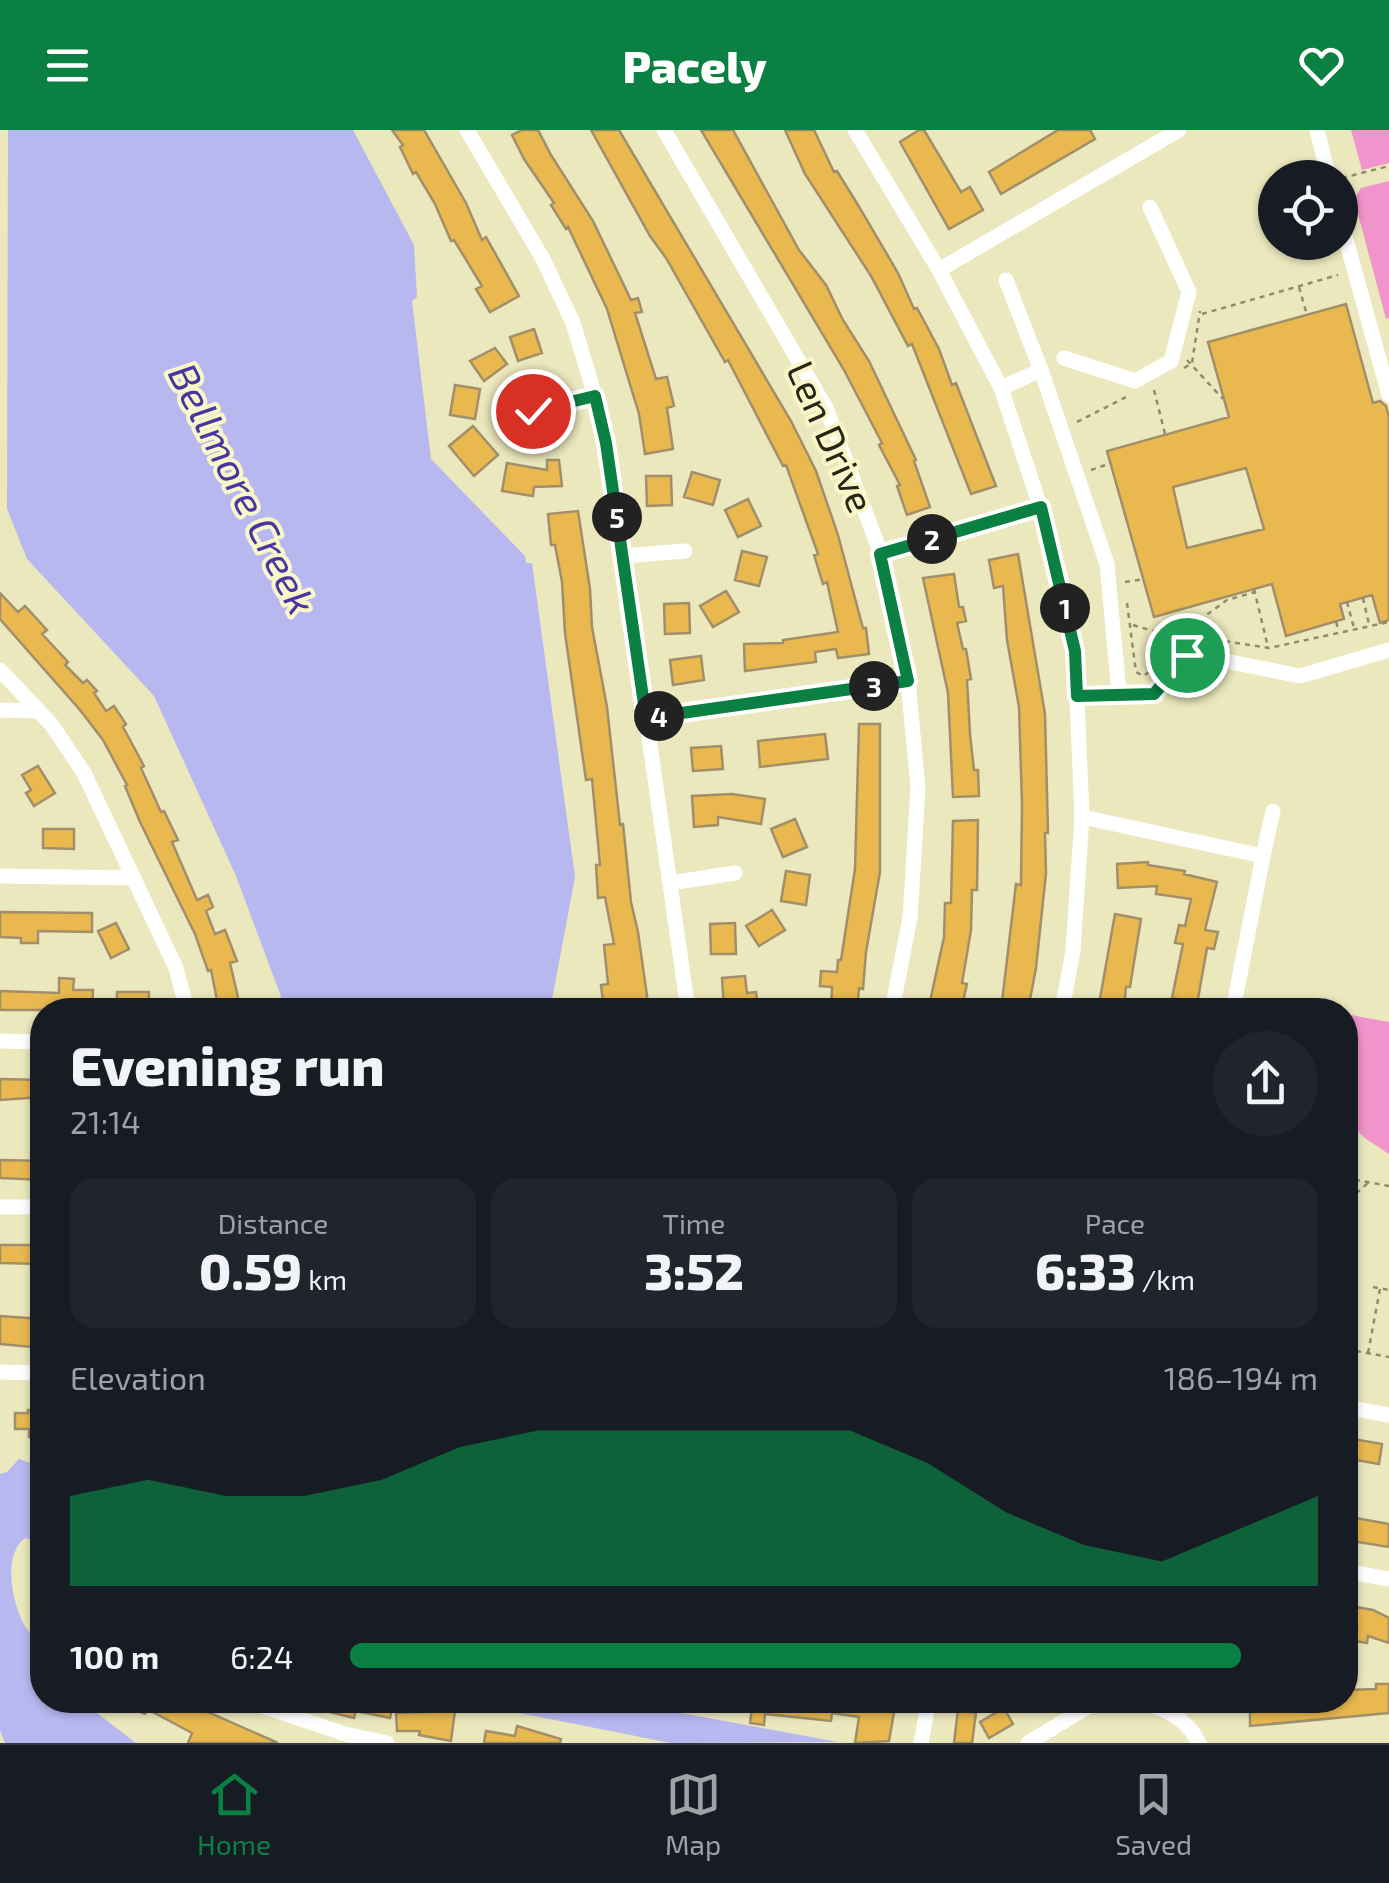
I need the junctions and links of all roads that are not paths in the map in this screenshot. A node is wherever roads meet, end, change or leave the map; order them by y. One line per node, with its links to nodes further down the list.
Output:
1 (467, 130): 15 (street)
2 (664, 130): 19 (street, Len Drive)
3 (855, 130): 9 (street)
4 (1179, 130): 9 (street)
5 (1317, 130): 6 (street)
6 (1324, 160)
7 (1150, 206): 11 (street)
8 (1352, 260): 14 (street)
9 (938, 270): 13 (street)
10 (1006, 280): 12 (street)
11 (1064, 358)
12 (1041, 370): 13 (street); 24 (street)
13 (1001, 388): 17 (street)
14 (1389, 394)
15 (595, 396): 16 (street); 20 (street)
16 (533, 411)
17 (1041, 507): 19 (street); 25 (street)
18 (686, 551): 20 (street)
19 (880, 554): 23 (street, Len Drive)
20 (623, 556): 28 (street)
21 (1389, 650): 24 (street)
22 (0, 670): 27 (street)
23 (908, 681): 28 (street); 38 (street, Len Drive)
24 (1119, 693): 25 (street)
25 (1077, 696): 30 (street)
26 (0, 710): 27 (street)
27 (37, 711): 34 (street)
28 (646, 718): 35 (street)
29 (1273, 810): 31 (street)
30 (1082, 817): 31 (street); 39 (street)
31 (1263, 856): 40 (street)
32 (735, 873): 35 (street)
33 (0, 876): 34 (street)
34 (134, 878): 36 (street)
35 (670, 883): 37 (street)
36 (184, 998)
37 (686, 998)
38 (894, 998)
39 (1064, 998)
40 (1235, 998)
41 (0, 1042): 42 (street)
42 (30, 1042)
43 (0, 1207): 44 (street)
44 (30, 1207)
45 (0, 1372): 46 (street)
46 (30, 1373)
47 (1358, 1409): 48 (street)
48 (1389, 1415)
49 (1358, 1573): 50 (street)
50 (1389, 1579)
51 (283, 1713): 55 (street)
52 (927, 1713): 56 (street)
53 (1078, 1713): 57 (street)
54 (1173, 1713): 58 (street)
55 (387, 1743)
56 (922, 1743)
57 (1028, 1743)
58 (1199, 1743)

